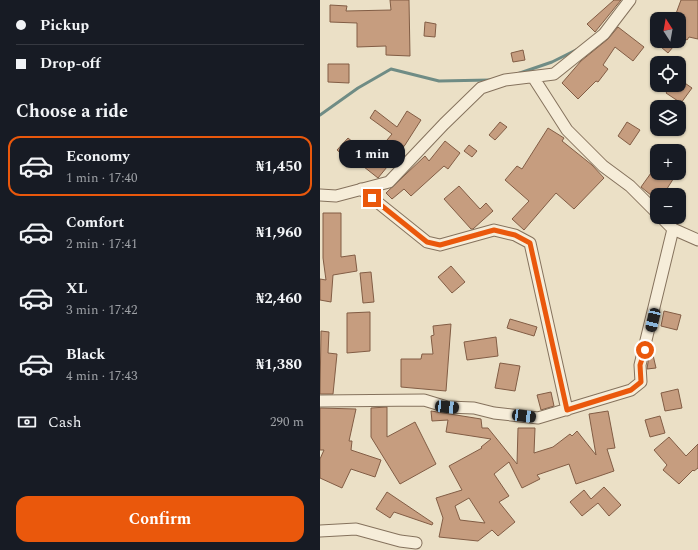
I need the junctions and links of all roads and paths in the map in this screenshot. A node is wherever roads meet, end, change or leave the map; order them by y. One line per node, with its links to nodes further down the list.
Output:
1 (630, 0): 2 (street)
2 (532, 77): 3 (street); 5 (street)
3 (361, 190): 4 (street); 10 (street)
4 (320, 195)
5 (650, 206)
6 (668, 224): 7 (street)
7 (673, 229): 8 (street); 10 (street)
8 (698, 240)
9 (320, 401): 10 (street)
10 (567, 410)
11 (320, 531): 12 (street)
12 (416, 543)

